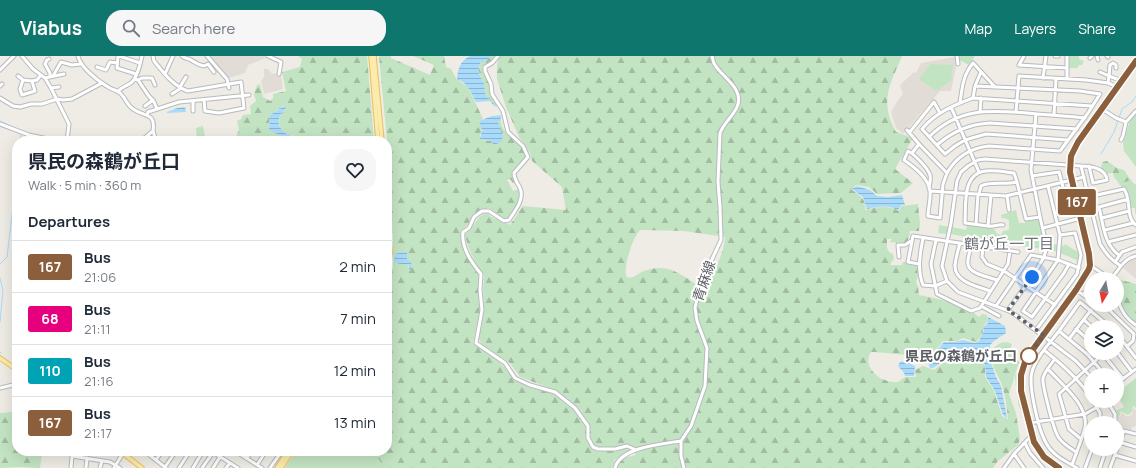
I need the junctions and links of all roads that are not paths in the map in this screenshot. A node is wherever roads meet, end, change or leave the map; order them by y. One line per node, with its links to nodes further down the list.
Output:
1 (14, 56): 34 (street)
2 (22, 56): 38 (street)
3 (78, 56): 27 (street)
4 (119, 56): 22 (street); 26 (street)
5 (142, 56): 28 (street)
6 (153, 56): 41 (street)
7 (173, 56): 41 (street)
8 (182, 56): 24 (street)
9 (193, 56): 24 (street)
10 (207, 56): 57 (street)
11 (268, 56): 42 (street)
12 (371, 56): 107 (main road)
13 (374, 56): 108 (main road)
14 (498, 56): 253 (street)
15 (712, 56): 249 (street, 青麻線)
16 (957, 56): 29 (street)
17 (1024, 56): 31 (street)
18 (1046, 56): 31 (street)
19 (1055, 56): 20 (street)
20 (1058, 56)
21 (1067, 56): 32 (street)
22 (130, 58): 28 (street)
23 (49, 59): 44 (street)
24 (190, 60): 35 (street)
25 (1136, 61): 54 (street)
26 (117, 63): 30 (street); 40 (street)
27 (80, 64): 44 (street); 55 (street)
28 (140, 64): 40 (street)
29 (958, 64)
30 (97, 67)
31 (1044, 67): 32 (street); 48 (street)
32 (1067, 68): 51 (street)
33 (1116, 68): 45 (street)
34 (0, 70)
35 (214, 72)
36 (981, 72): 59 (street); 61 (street); 80 (street)
37 (1100, 72): 45 (street)
38 (41, 74): 47 (street); 53 (street)
39 (64, 74): 44 (street)
40 (136, 74): 49 (street)
41 (165, 74): 64 (street)
42 (279, 74)
43 (18, 76): 52 (street)
44 (52, 76): 47 (street)
45 (1109, 76): 54 (street); 56 (street)
46 (186, 77): 64 (street)
47 (45, 78): 63 (street)
48 (1043, 78): 50 (street); 66 (street)
49 (136, 79): 58 (street); 68 (street); 76 (street)
50 (1056, 79): 51 (street); 67 (street)
51 (1067, 79): 56 (street)
52 (23, 80): 53 (street); 53 (street)
53 (32, 81)
54 (1122, 81): 62 (street)
55 (102, 83): 68 (street); 75 (street)
56 (1108, 83): 62 (street)
57 (228, 84): 64 (street); 65 (street); 71 (street)
58 (155, 85)
59 (975, 86): 61 (street); 73 (street)
60 (59, 87): 63 (street)
61 (995, 87): 66 (street)
62 (1118, 87): 86 (street)
63 (51, 88): 75 (street)
64 (180, 88): 69 (street)
65 (229, 88)
66 (1018, 88): 67 (street); 79 (street)
67 (1055, 90): 81 (street); 83 (street)
68 (118, 92): 93 (street)
69 (172, 94)
70 (250, 95): 71 (street)
71 (243, 96): 77 (street); 77 (street)
72 (0, 98): 75 (street)
73 (973, 98): 74 (street); 80 (street)
74 (981, 98): 79 (street); 89 (street)
75 (56, 99): 104 (street)
76 (153, 100): 82 (street); 84 (street)
77 (204, 100): 78 (street)
78 (193, 101): 84 (street); 87 (street)
79 (1017, 101): 81 (street); 90 (street)
80 (960, 103): 85 (street)
81 (1054, 103): 83 (street); 94 (street)
82 (145, 106)
83 (1092, 106): 96 (street)
84 (157, 108): 93 (street)
85 (951, 108): 91 (street); 95 (street)
86 (1102, 109): 97 (street); 121 (street)
87 (193, 110)
88 (1136, 111): 97 (street)
89 (980, 112): 90 (street); 95 (street)
90 (1016, 112): 92 (street)
91 (940, 113): 109 (street); 114 (street)
92 (1036, 114): 94 (street); 99 (street)
93 (147, 115): 102 (street)
94 (1054, 115): 96 (street)
95 (956, 118): 100 (street); 109 (street)
96 (1085, 118): 101 (street)
97 (1126, 122): 113 (street)
98 (0, 124): 103 (street)
99 (1035, 126): 100 (street); 101 (street); 110 (street)
100 (960, 129): 111 (street); 115 (street)
101 (1077, 129): 112 (street)
102 (152, 131): 105 (street); 106 (street)
103 (34, 136)
104 (68, 136)
105 (146, 136)
106 (154, 136)
107 (378, 136)
108 (382, 136)
109 (929, 137): 115 (street)
110 (1034, 137): 111 (street); 112 (street); 116 (street)
111 (965, 140): 115 (street); 117 (street)
112 (1068, 140): 116 (street)
113 (1121, 140)
114 (919, 144): 118 (street); 125 (street)
115 (937, 145)
116 (1033, 149): 117 (street); 120 (street)
117 (970, 151): 119 (street); 125 (street)
118 (912, 153): 132 (street); 132 (street)
119 (974, 162): 120 (street); 124 (street); 135 (street)
120 (1031, 162): 121 (street); 126 (street)
121 (1070, 164): 122 (street); 128 (street)
122 (1081, 166): 123 (street); 127 (street)
123 (1089, 166): 123 (street)
124 (979, 172): 129 (street); 137 (street)
125 (947, 173): 134 (street)
126 (1032, 176): 130 (street); 133 (street)
127 (1084, 177): 128 (street); 141 (street)
128 (1072, 180): 130 (street); 147 (street)
129 (1017, 182): 136 (street); 138 (street)
130 (1062, 182): 131 (street); 145 (street)
131 (1048, 186): 133 (street); 145 (street)
132 (929, 189): 134 (street); 134 (street)
133 (1034, 189): 136 (street); 146 (street)
134 (942, 192): 135 (street)
135 (955, 193): 137 (street); 161 (street)
136 (1020, 193): 140 (street); 146 (street)
137 (967, 194): 138 (street); 149 (street)
138 (978, 194): 139 (street); 149 (street)
139 (991, 195): 140 (street); 153 (street)
140 (1007, 196): 143 (street)
141 (1088, 197): 142 (street); 174 (street)
142 (1128, 201): 144 (street); 148 (street)
143 (1009, 210)
144 (1130, 211): 148 (street); 151 (street)
145 (1055, 213): 150 (street)
146 (1040, 217): 154 (street)
147 (1081, 218): 150 (street); 177 (street)
148 (1102, 218): 155 (street)
149 (976, 224): 153 (street)
150 (1058, 224): 154 (street); 157 (street)
151 (1135, 224): 155 (street)
152 (1003, 225): 153 (street)
153 (988, 226)
154 (1043, 228): 172 (street)
155 (1105, 230): 162 (street)
156 (1136, 235): 162 (street)
157 (1060, 236): 173 (street); 179 (street)
158 (923, 238): 159 (street); 160 (street); 175 (street)
159 (936, 240): 161 (street); 186 (street)
160 (911, 241): 171 (street); 175 (street)
161 (947, 241): 163 (street); 185 (street)
162 (1108, 242): 169 (street)
163 (960, 243): 164 (street); 189 (street)
164 (972, 245): 165 (street); 184 (street)
165 (983, 247): 167 (street); 180 (street)
166 (1136, 247): 169 (street)
167 (1010, 251): 168 (street); 180 (street)
168 (1018, 252)
169 (1119, 255): 174 (street)
170 (1136, 256): 178 (street)
171 (899, 257)
172 (1044, 257): 173 (street); 183 (street); 187 (street)
173 (1058, 260): 176 (street); 190 (street)
174 (1115, 262): 178 (street)
175 (919, 264): 186 (street)
176 (1069, 264): 179 (street); 192 (street)
177 (1090, 265): 181 (street); 188 (street)
178 (1121, 266): 182 (street)
179 (1078, 268): 194 (street)
180 (1004, 270): 183 (street); 184 (street)
181 (1100, 272)
182 (1116, 272)
183 (1016, 278): 187 (street); 197 (street)
184 (997, 280): 189 (street)
185 (947, 281): 186 (street); 193 (street)
186 (935, 286): 196 (street)
187 (1026, 286): 190 (street); 198 (street)
188 (1076, 290): 191 (street); 210 (street)
189 (990, 291): 193 (street)
190 (1036, 292): 192 (street); 192 (street)
191 (1083, 295)
192 (1045, 299): 194 (street)
193 (983, 301): 196 (street); 197 (street)
194 (1055, 305): 208 (street)
195 (1084, 305): 209 (street)
196 (981, 306): 203 (street)
197 (996, 306): 198 (street)
198 (1008, 310): 208 (street)
199 (1090, 312): 204 (street)
200 (1093, 312): 205 (street)
201 (1111, 312): 215 (street)
202 (1123, 312): 206 (street)
203 (999, 316)
204 (1084, 320): 207 (street)
205 (1102, 320)
206 (1136, 325)
207 (1076, 329): 211 (street); 212 (street)
208 (1036, 330): 210 (street)
209 (1059, 331): 212 (street); 213 (street)
210 (1044, 335): 213 (street); 244 (street)
211 (1084, 336)
212 (1069, 339): 222 (street)
213 (1052, 341): 216 (street); 224 (street)
214 (1124, 342): 215 (street)
215 (1127, 346): 218 (street)
216 (1044, 351): 219 (street); 243 (street)
217 (0, 358): 223 (main road)
218 (1136, 358)
219 (1055, 359): 228 (street); 232 (street)
220 (1108, 360): 227 (street)
221 (1123, 360): 231 (street)
222 (1095, 362): 225 (street); 226 (street)
223 (12, 366)
224 (1084, 368)
225 (1088, 368)
226 (1100, 368)
227 (1115, 368)
228 (1048, 369): 236 (street); 242 (street)
229 (1136, 369): 231 (street)
230 (1084, 372): 232 (street)
231 (1132, 372): 233 (street)
232 (1076, 378): 236 (street); 237 (street)
233 (1124, 378)
234 (12, 385): 235 (street)
235 (0, 388)
236 (1065, 388): 239 (street); 241 (street)
237 (1084, 389)
238 (1097, 408): 239 (street); 240 (street)
239 (1085, 414): 241 (street); 248 (street)
240 (1100, 416)
241 (1065, 418): 242 (street); 248 (street)
242 (1052, 420): 243 (street); 254 (street)
243 (1039, 422): 244 (street); 281 (street)
244 (1029, 423): 247 (street)
245 (1124, 431): 246 (street)
246 (1136, 434)
247 (1032, 435): 250 (street); 304 (street)
248 (1081, 439): 254 (street)
249 (681, 441): 253 (street); 300 (street)
250 (1025, 443): 255 (street); 303 (street)
251 (1124, 443): 252 (street)
252 (1136, 447)
253 (636, 450): 299 (street)
254 (1076, 452): 281 (street)
255 (1014, 454): 301 (street); 302 (street)
256 (120, 456): 282 (street)
257 (127, 456): 287 (main road)
258 (150, 456): 276 (street)
259 (159, 456): 276 (street)
260 (173, 456): 288 (street)
261 (187, 456): 289 (street)
262 (200, 456): 290 (street)
263 (209, 456): 291 (street)
264 (244, 456): 275 (street)
265 (263, 456): 280 (street)
266 (278, 456): 296 (street)
267 (285, 456): 297 (main road)
268 (289, 456): 298 (main road)
269 (1089, 456): 306 (street)
270 (1104, 456): 307 (street)
271 (1115, 456): 308 (street)
272 (1118, 456): 278 (street)
273 (220, 457): 279 (street); 292 (street)
274 (87, 458): 277 (street); 283 (street); 284 (street)
275 (247, 458): 280 (street)
276 (156, 460): 288 (street)
277 (102, 461): 282 (street); 285 (street)
278 (1136, 461)
279 (230, 463): 293 (street); 294 (street)
280 (257, 465): 295 (street)
281 (1072, 465): 305 (street)
282 (115, 466): 286 (street)
283 (70, 468)
284 (86, 468)
285 (100, 468)
286 (120, 468)
287 (142, 468)
288 (166, 468)
289 (179, 468)
290 (193, 468)
291 (202, 468)
292 (213, 468)
293 (226, 468)
294 (238, 468)
295 (262, 468)
296 (270, 468)
297 (277, 468)
298 (281, 468)
299 (614, 468)
300 (684, 468)
301 (1004, 468)
302 (1024, 468)
303 (1043, 468)
304 (1059, 468)
305 (1077, 468)
306 (1085, 468)
307 (1100, 468)
308 (1111, 468)

